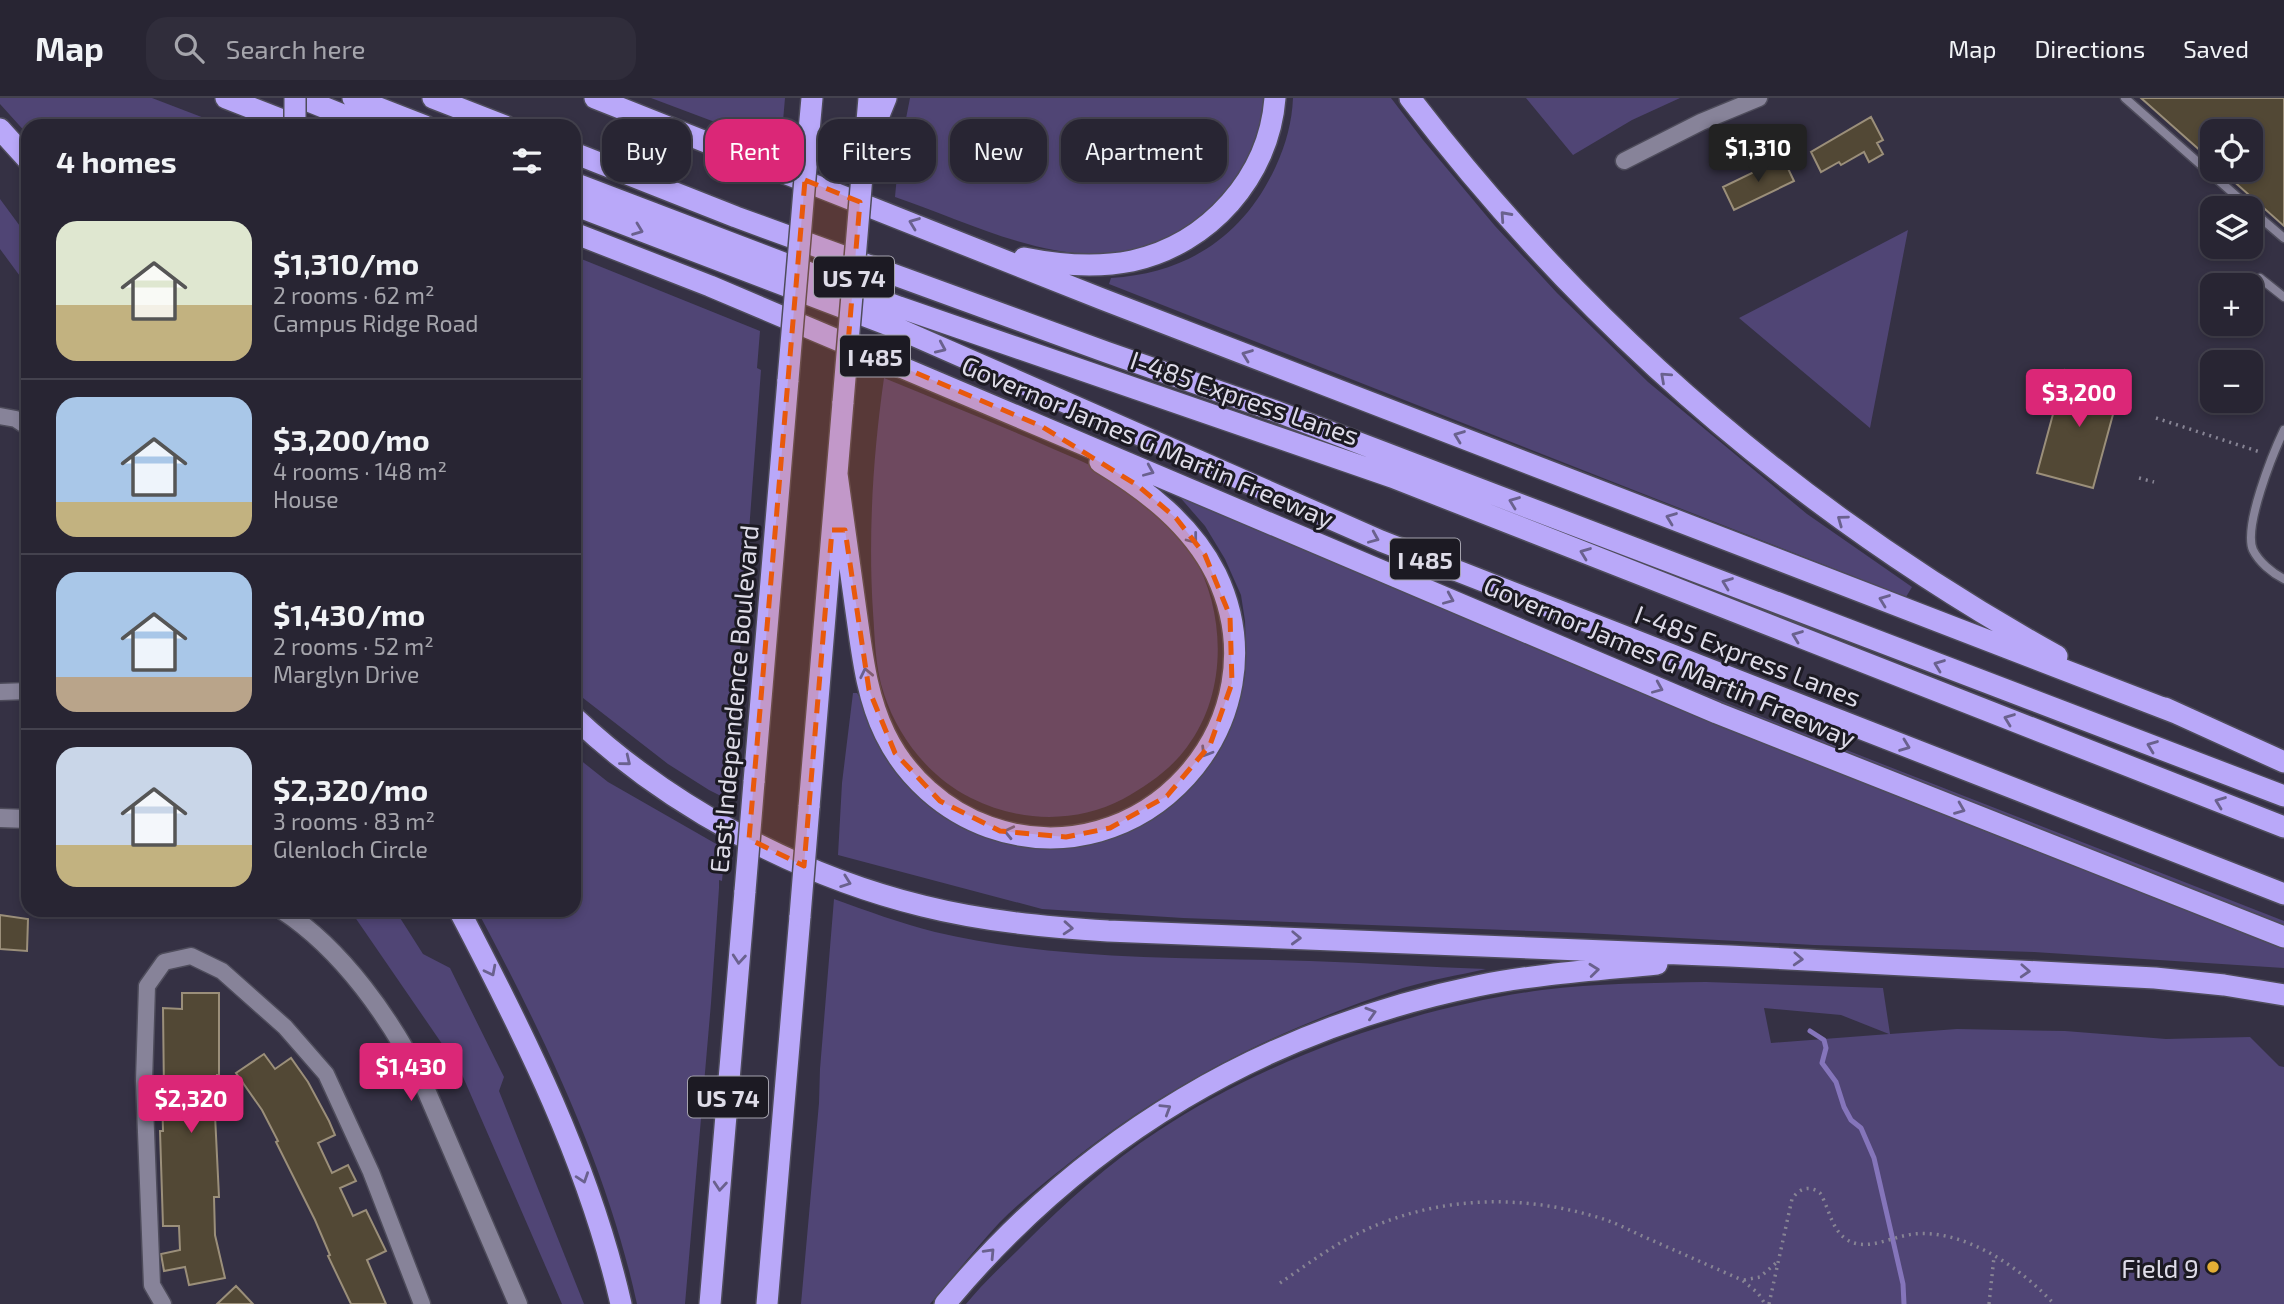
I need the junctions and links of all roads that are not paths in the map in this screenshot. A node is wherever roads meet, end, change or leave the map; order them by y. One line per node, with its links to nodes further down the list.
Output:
1 (226, 98): 14 (highway)
2 (295, 98): 15 (highway, bridge)
3 (301, 98): 16 (highway)
4 (354, 98): 17 (highway)
5 (433, 98): 18 (highway)
6 (595, 98): 32 (highway, one-way to 6)
7 (812, 98): 60 (highway, East Independence Boulevard / US 74, one-way to 60, bridge)
8 (869, 98): 19 (highway, US 74)
9 (886, 98): 20 (highway)
10 (1275, 98): 32 (highway)
11 (1409, 98): 43 (highway, one-way to 11)
12 (1759, 98): 24 (street)
13 (2125, 98): 27 (lane)
14 (279, 119)
15 (296, 119)
16 (353, 119)
17 (407, 119)
18 (487, 119)
19 (867, 119)
20 (877, 119)
21 (0, 129): 22 (highway)
22 (21, 152)
23 (581, 156): 46 (highway, one-way to 23)
24 (1624, 161)
25 (861, 182): 39 (highway, US 74, bridge)
26 (581, 186): 49 (highway, I-485 Express Lanes / I 485, one-way to 26)
27 (2236, 196)
28 (581, 208): 50 (highway, I-485 Express Lanes / I 485, one-way to 50)
29 (2263, 219): 31 (lane)
30 (581, 236): 37 (highway, Governor James G Martin Freeway / I 485)
31 (2284, 238)
32 (978, 248): 43 (highway, one-way to 32)
33 (2263, 280): 34 (lane)
34 (2283, 293)
35 (0, 416): 36 (street)
36 (21, 422)
37 (1041, 426): 39 (highway, one-way to 39); 53 (highway, Governor James G Martin Freeway / I 485, one-way to 53)
38 (2284, 430): 40 (lane)
39 (837, 474): 61 (highway, US 74, bridge)
40 (2284, 579)
41 (21, 691): 42 (street)
42 (0, 692)
43 (2176, 713): 45 (highway)
44 (581, 724): 54 (highway, one-way to 54)
45 (2284, 762)
46 (2284, 796)
47 (0, 818): 48 (street)
48 (21, 819)
49 (2284, 827)
50 (2284, 894)
51 (293, 917): 58 (street)
52 (464, 917): 59 (highway, one-way to 59)
53 (2284, 937)
54 (1730, 956): 55 (highway, one-way to 55); 62 (highway, one-way to 54)
55 (2284, 995)
56 (163, 1304): 57 (street)
57 (422, 1304)
58 (518, 1304)
59 (621, 1304)
60 (710, 1304)
61 (767, 1304)
62 (945, 1304)

